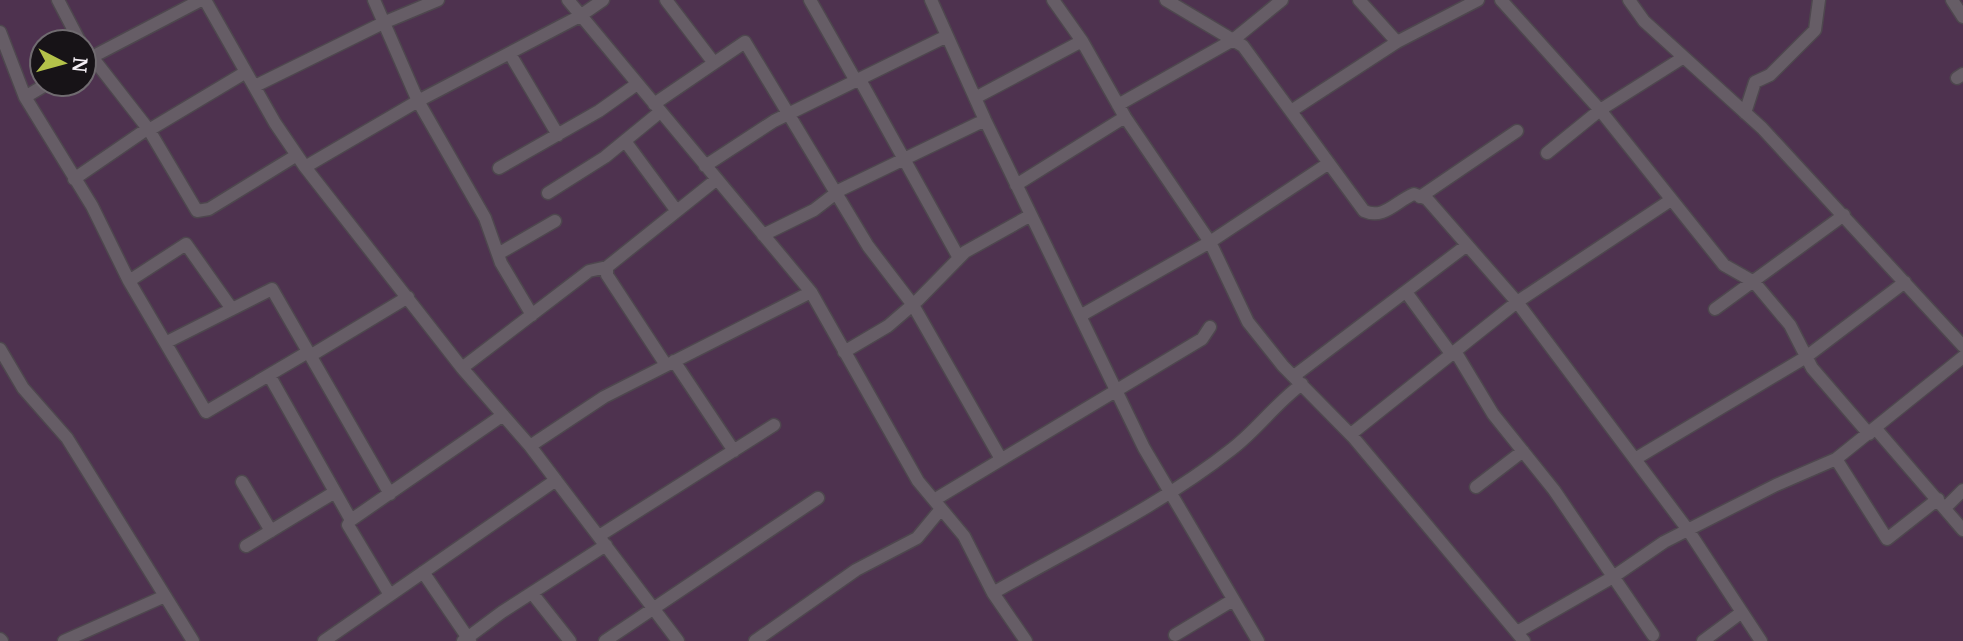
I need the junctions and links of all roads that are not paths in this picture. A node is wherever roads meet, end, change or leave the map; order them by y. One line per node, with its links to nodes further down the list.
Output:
1 (58, 0): 22 (street)
2 (203, 0): 28 (street); 33 (street)
3 (373, 0): 21 (street)
4 (438, 0): 21 (street)
5 (568, 0): 19 (street)
6 (603, 0): 19 (street)
7 (666, 0): 31 (street)
8 (810, 0): 34 (street)
9 (931, 0): 24 (street)
10 (1052, 0): 26 (street)
11 (1166, 0): 25 (street)
12 (1282, 0): 25 (street)
13 (1359, 0): 27 (street)
14 (1478, 0): 27 (street)
15 (1501, 0): 43 (street)
16 (1629, 0): 30 (street)
17 (1819, 0): 45 (street)
18 (1952, 0): 20 (street)
19 (580, 16): 29 (street); 35 (street)
20 (1963, 17)
21 (383, 23): 36 (street); 40 (street)
22 (72, 28)
23 (0, 32): 38 (street)
24 (947, 36): 34 (street); 39 (street)
25 (1233, 40): 41 (street); 44 (street)
26 (1082, 41): 39 (street); 41 (street)
27 (1397, 42): 44 (street)
28 (98, 52)
29 (510, 54): 40 (street); 51 (street)
30 (1684, 57): 43 (street); 45 (street)
31 (714, 63): 42 (street); 46 (street)
32 (98, 70): 49 (street)
33 (246, 72): 36 (street); 49 (street)
34 (858, 80): 46 (street); 55 (street)
35 (637, 83): 42 (street); 51 (street)
36 (255, 86): 54 (street)
37 (28, 95): 38 (street)
38 (25, 97): 60 (street)
39 (975, 98): 48 (street)
40 (418, 101): 58 (street); 74 (street)
41 (1118, 105): 47 (street)
42 (657, 108): 52 (street); 57 (street)
43 (1600, 110): 53 (street); 66 (street)
44 (1291, 111): 56 (street)
45 (1745, 113): 69 (street)
46 (788, 115): 57 (street); 64 (street)
47 (1125, 117): 62 (street); 72 (street)
48 (985, 120): 55 (street); 62 (street)
49 (148, 130): 54 (street); 60 (street)
50 (1517, 131): 65 (street)
51 (558, 135): 59 (street)
52 (625, 141): 63 (street); 67 (street)
53 (1547, 153)
54 (297, 155): 58 (street)
55 (903, 158): 64 (street); 75 (street)
56 (1329, 163): 65 (street); 72 (street)
57 (705, 166): 61 (street)
58 (305, 167): 82 (street)
59 (499, 168)
60 (74, 178): 77 (street)
61 (717, 179): 67 (street); 71 (street)
62 (1016, 185): 68 (street)
63 (548, 192)
64 (835, 193): 71 (street); 84 (street)
65 (1420, 197): 73 (street)
66 (1671, 200): 78 (street); 83 (street)
67 (676, 210): 76 (street)
68 (1031, 215): 75 (street); 88 (street)
69 (1844, 215): 78 (street); 79 (street)
70 (555, 221): 74 (street)
71 (763, 234): 80 (street)
72 (1210, 242): 88 (street); 101 (street)
73 (1466, 246): 81 (street); 83 (street)
74 (498, 254): 87 (street)
75 (959, 258): 84 (street)
76 (607, 267): 87 (street); 98 (street)
77 (128, 281): 85 (street); 90 (street)
78 (1755, 282): 86 (street); 96 (street)
79 (1905, 282): 91 (street); 96 (street)
80 (811, 292): 93 (street); 98 (street)
81 (1406, 292): 94 (street); 101 (street)
82 (408, 297): 95 (street); 99 (street)
83 (1517, 302): 94 (street); 111 (street)
84 (913, 304): 93 (street); 110 (street)
85 (232, 309): 90 (street); 95 (street)
86 (1715, 309)
87 (532, 315): 99 (street)
88 (1080, 316): 102 (street)
89 (1210, 327): 102 (street)
90 (167, 342): 100 (street)
91 (1963, 346)
92 (0, 349): 134 (street)
93 (844, 352): 122 (street)
94 (1453, 353): 106 (street); 109 (street)
95 (309, 354): 100 (street); 119 (street)
96 (1806, 357): 105 (street); 111 (street)
97 (1963, 357): 105 (street)
98 (670, 363): 107 (street); 108 (street)
99 (462, 368): 103 (street)
100 (269, 375): 117 (street)
101 (1298, 380): 106 (street); 118 (street)
102 (1116, 391): 110 (street); 118 (street)
103 (503, 415): 107 (street); 119 (street)
104 (774, 425): 108 (street)
105 (1873, 432): 112 (street); 121 (street)
106 (1351, 434): 140 (street)
107 (530, 446): 113 (street)
108 (734, 451): 127 (street)
109 (1523, 451): 115 (street); 130 (street)
110 (1001, 459): 122 (street)
111 (1634, 459): 124 (street)
112 (1836, 459): 121 (street); 124 (street)
113 (556, 480): 127 (street); 129 (street)
114 (242, 482): 126 (street)
115 (1476, 487)
116 (1963, 490): 121 (street)
117 (335, 492): 123 (street); 126 (street)
118 (1168, 493): 132 (street); 135 (street)
119 (390, 494): 123 (street)
120 (818, 498): 136 (street)
121 (1942, 503): 125 (street)
122 (938, 505): 132 (street); 148 (street)
123 (351, 520): 133 (street)
124 (1688, 530): 130 (street); 137 (street)
125 (1963, 530)
126 (271, 531): 128 (street)
127 (602, 540): 131 (street); 136 (street)
128 (246, 546)
129 (423, 572): 133 (street); 141 (street)
130 (1613, 578): 139 (street); 140 (street)
131 (532, 593): 141 (street); 145 (street)
132 (993, 593): 149 (street)
133 (390, 595): 144 (street)
134 (165, 596): 142 (street); 143 (street)
135 (1233, 600): 138 (street); 150 (street)
136 (654, 607): 146 (street); 147 (street)
137 (1742, 612): 151 (street); 152 (street)
138 (1175, 635)
139 (1653, 635)
140 (1521, 636)
141 (467, 640)
142 (64, 641)
143 (193, 641)
144 (324, 641)
145 (570, 641)
146 (605, 641)
147 (678, 641)
148 (755, 641)
149 (1026, 641)
150 (1258, 641)
151 (1703, 641)
152 (1761, 641)

